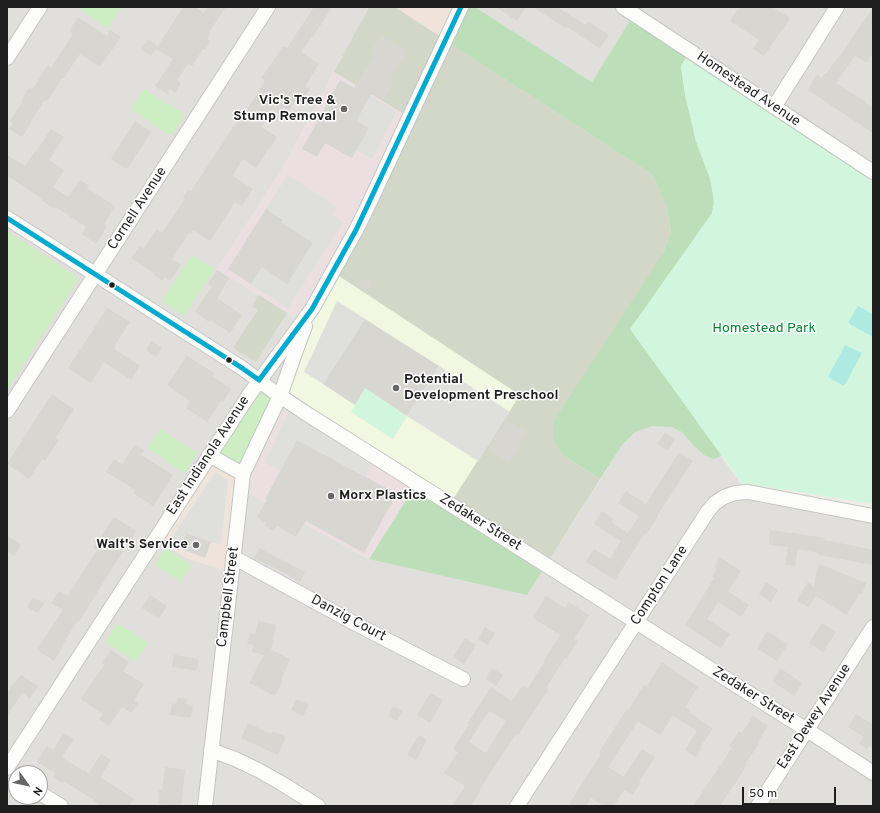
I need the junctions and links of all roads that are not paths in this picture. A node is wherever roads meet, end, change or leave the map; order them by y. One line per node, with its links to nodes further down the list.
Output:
1 (40, 7): 6 (street)
2 (268, 7): 10 (street, Cornell Avenue)
3 (461, 7): 11 (street, East Indianola Avenue)
4 (838, 7): 7 (street)
5 (632, 9): 7 (street, Homestead Avenue)
6 (7, 58)
7 (774, 107): 8 (street, Homestead Avenue)
8 (873, 172)
9 (7, 218): 10 (street, Zedaker Street)
10 (95, 275): 12 (street, Zedaker Street); 14 (street, Cornell Avenue)
11 (312, 309): 12 (street, East Indianola Avenue); 13 (street, Campbell Street)
12 (259, 380): 13 (street, Zedaker Street); 15 (street, East Indianola Avenue)
13 (280, 396): 16 (street, Campbell Street); 19 (street, Zedaker Street)
14 (7, 410)
15 (210, 455): 16 (street); 24 (street, East Indianola Avenue)
16 (243, 474): 18 (street, Campbell Street)
17 (873, 516): 19 (street, Compton Lane)
18 (233, 557): 21 (street, Danzig Court); 23 (street, Campbell Street)
19 (636, 622): 22 (street, Zedaker Street); 30 (street, Compton Lane)
20 (873, 627): 22 (street, East Dewey Avenue)
21 (463, 679)
22 (807, 730): 25 (street, Zedaker Street); 31 (street, East Dewey Avenue)
23 (211, 750): 28 (street, Campbell Street); 29 (street)
24 (7, 768)
25 (873, 773)
26 (48, 798): 27 (street)
27 (61, 806)
28 (205, 806)
29 (318, 806)
30 (517, 806)
31 (758, 806)

